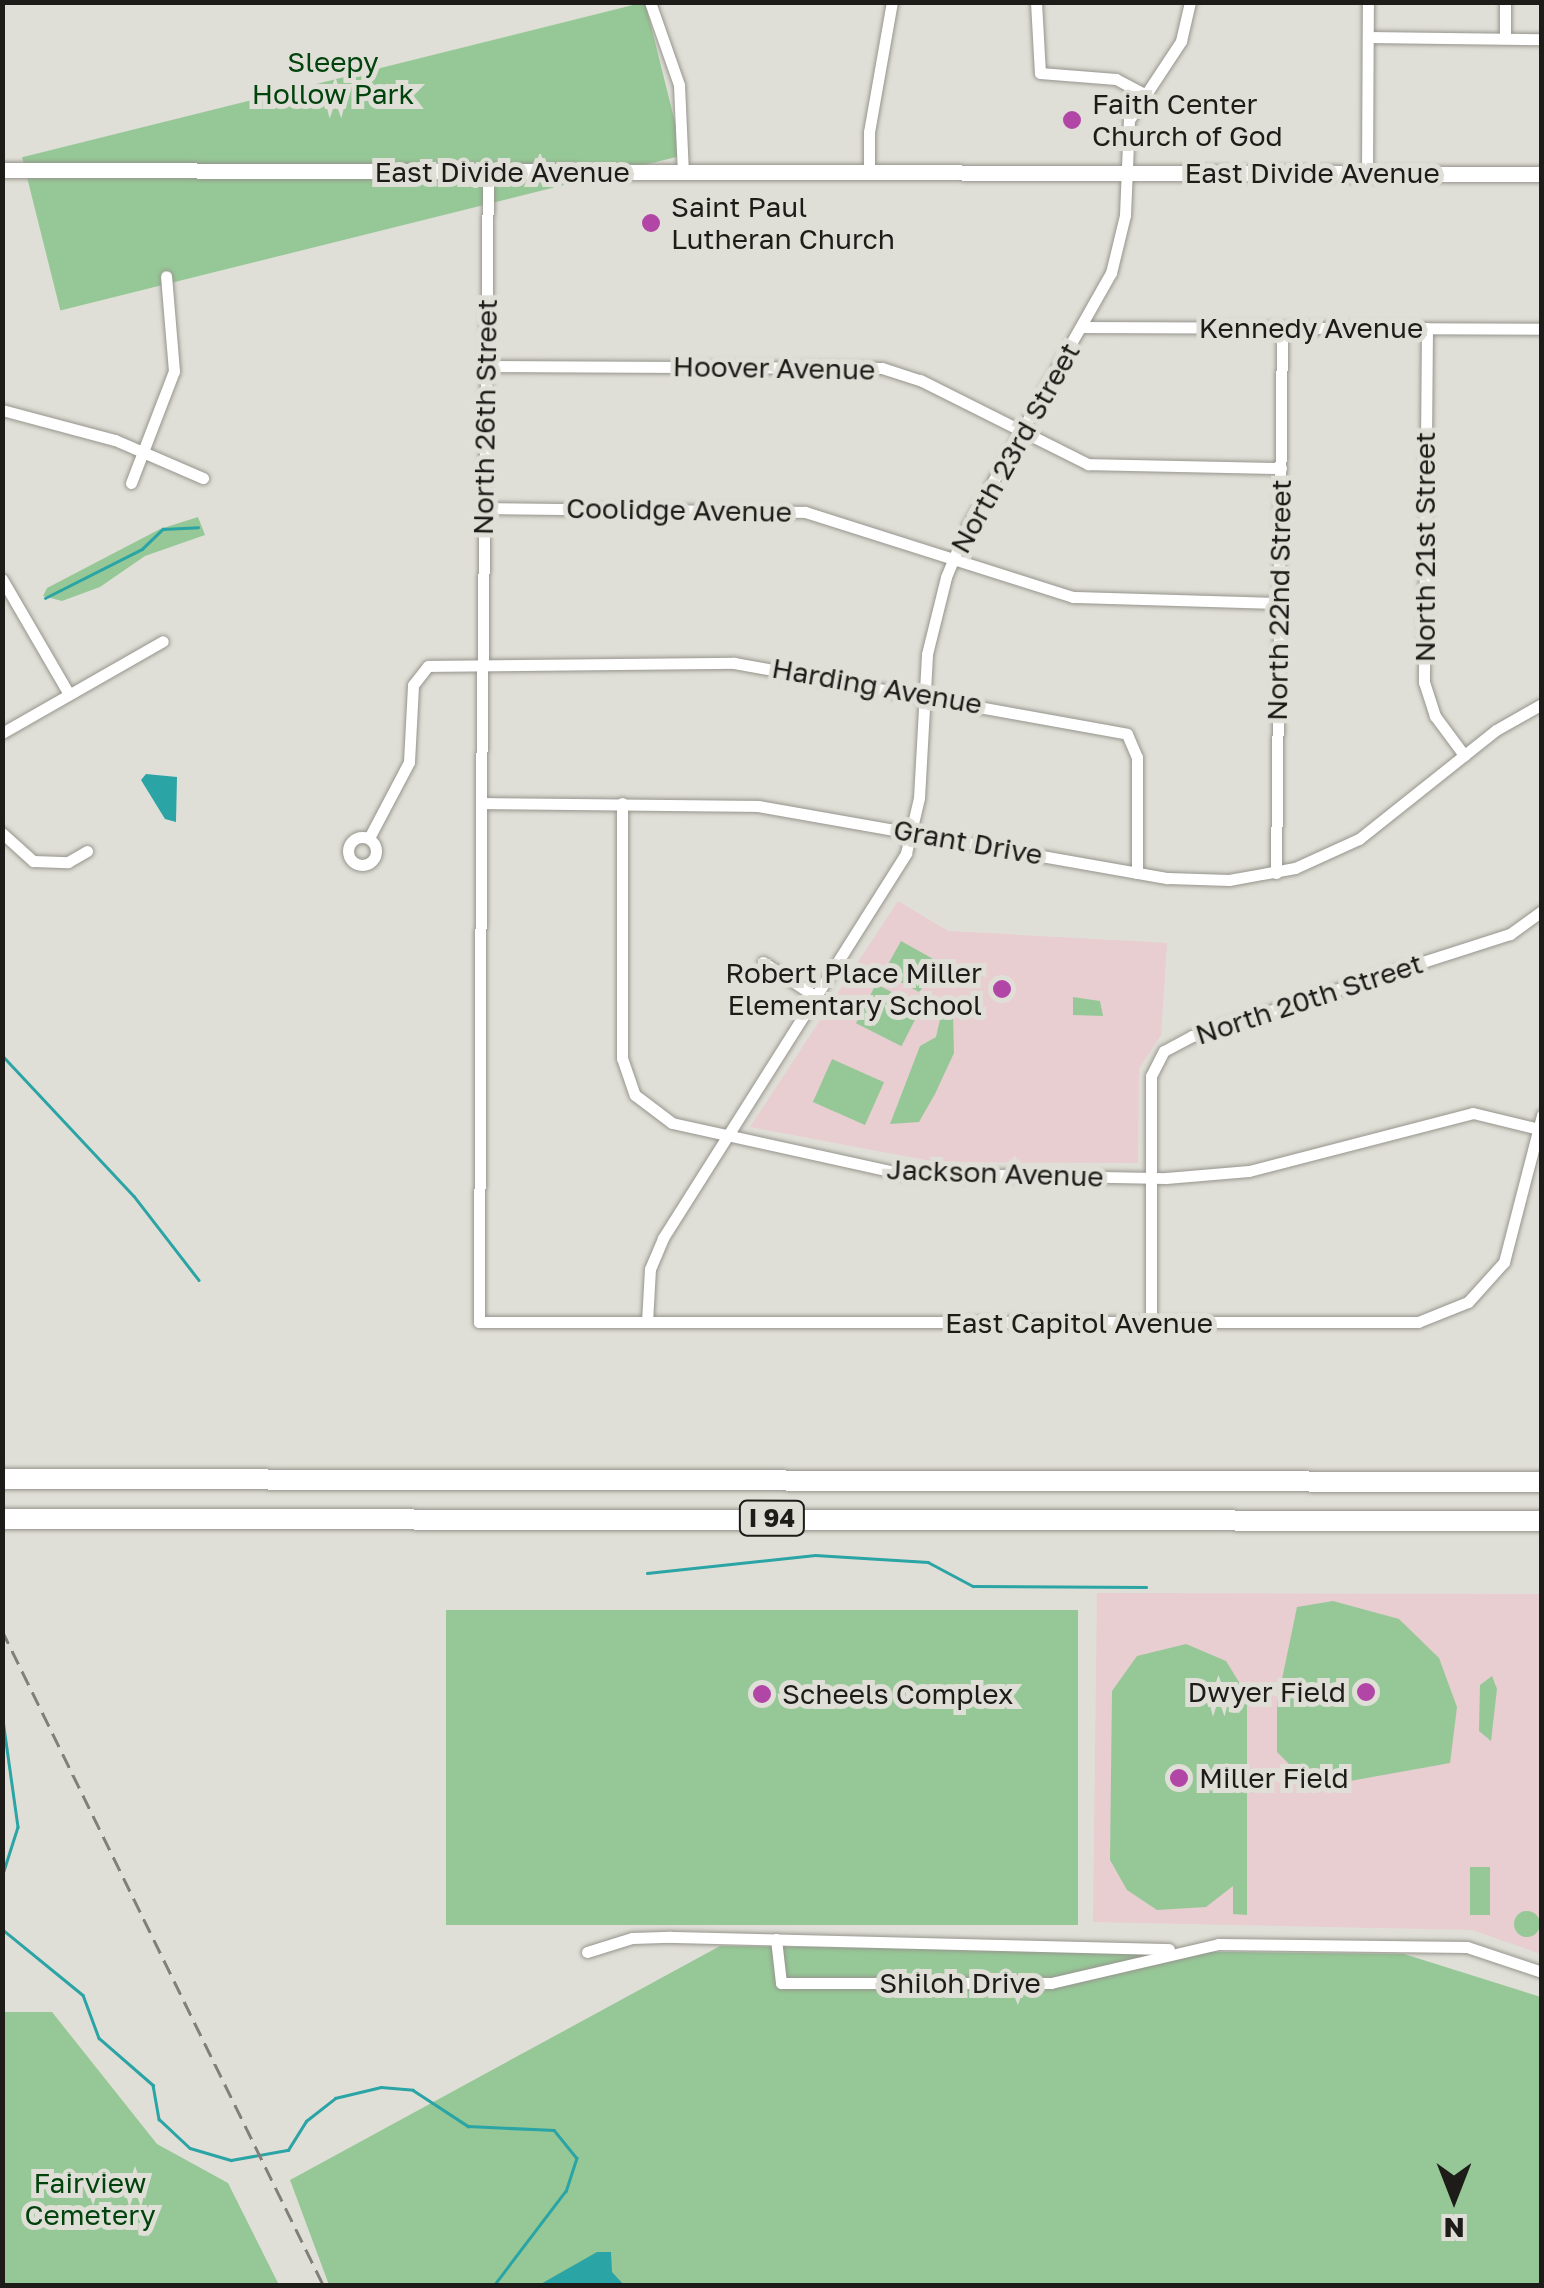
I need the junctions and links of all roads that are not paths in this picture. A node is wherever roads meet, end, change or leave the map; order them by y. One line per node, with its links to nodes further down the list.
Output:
1 (650, 2): 13 (street)
2 (892, 2): 14 (street)
3 (1036, 2): 10 (street)
4 (1190, 2): 10 (street, North 23rd Street)
5 (1368, 2): 7 (street)
6 (1505, 2): 8 (street)
7 (1368, 37): 8 (street); 16 (street)
8 (1505, 38): 9 (street)
9 (1542, 38)
10 (1142, 93): 15 (street, North 23rd Street)
11 (2, 170): 12 (street, East Divide Avenue)
12 (488, 172): 13 (street, East Divide Avenue); 23 (street, North 26th Street)
13 (683, 172): 14 (street, East Divide Avenue)
14 (869, 172): 15 (street, East Divide Avenue)
15 (1126, 173): 16 (street, East Divide Avenue); 19 (street, North 23rd Street)
16 (1366, 174): 17 (street, East Divide Avenue)
17 (1542, 174)
18 (166, 276): 26 (street)
19 (1082, 327): 20 (street, Kennedy Avenue); 25 (street, North 23rd Street)
20 (1282, 328): 21 (street, Kennedy Avenue); 27 (street, North 22nd Street)
21 (1427, 328): 22 (street, Kennedy Avenue); 40 (street, North 21st Street)
22 (1542, 328)
23 (486, 366): 25 (street, Hoover Avenue); 30 (street, North 26th Street)
24 (2, 410): 26 (street)
25 (1020, 433): 27 (street, Hoover Avenue); 31 (street, North 23rd Street)
26 (144, 450): 28 (street); 29 (street)
27 (1281, 468): 33 (street, North 22nd Street)
28 (203, 478)
29 (132, 483)
30 (484, 508): 31 (street, Coolidge Avenue); 35 (street, North 26th Street)
31 (953, 559): 33 (street, Coolidge Avenue); 37 (street, North 23rd Street)
32 (2, 579): 36 (street)
33 (1280, 603): 48 (street, North 22nd Street)
34 (162, 641): 36 (street)
35 (483, 662): 37 (street, Harding Avenue); 41 (street); 45 (street, Harding Avenue)
36 (69, 694): 39 (street)
37 (922, 694): 43 (street, North 23rd Street); 47 (street, Harding Avenue)
38 (1542, 704): 40 (street, Grant Drive)
39 (2, 733)
40 (1464, 755): 48 (street, Grant Drive)
41 (482, 803): 42 (street, Grant Drive); 55 (street, East Capitol Avenue)
42 (622, 803): 43 (street, Grant Drive); 53 (street, Jackson Avenue)
43 (913, 832): 47 (street, Grant Drive); 51 (street, North 23rd Street)
44 (2, 833): 46 (street)
45 (369, 838)
46 (87, 850)
47 (1137, 872): 48 (street, Grant Drive)
48 (1276, 873)
49 (1542, 911): 54 (street, North 20th Street)
50 (764, 962): 51 (street)
51 (818, 998): 53 (street, North 23rd Street)
52 (1539, 1122): 54 (street, Jackson Avenue); 56 (street, East Capitol Avenue)
53 (728, 1137): 54 (street, Jackson Avenue); 55 (street, North 23rd Street)
54 (1152, 1178): 56 (street, North 20th Street)
55 (647, 1322): 56 (street, East Capitol Avenue)
56 (1151, 1324)
57 (2, 1479): 58 (highway, I 94)
58 (1542, 1482)
59 (2, 1518): 60 (highway, I 94)
60 (1542, 1521)
61 (776, 1939): 62 (street, Shiloh Drive); 62 (street, Shiloh Drive); 63 (street, Shiloh Drive)
62 (1178, 1950): 64 (street, Shiloh Drive)
63 (587, 1952)
64 (1542, 1972)

